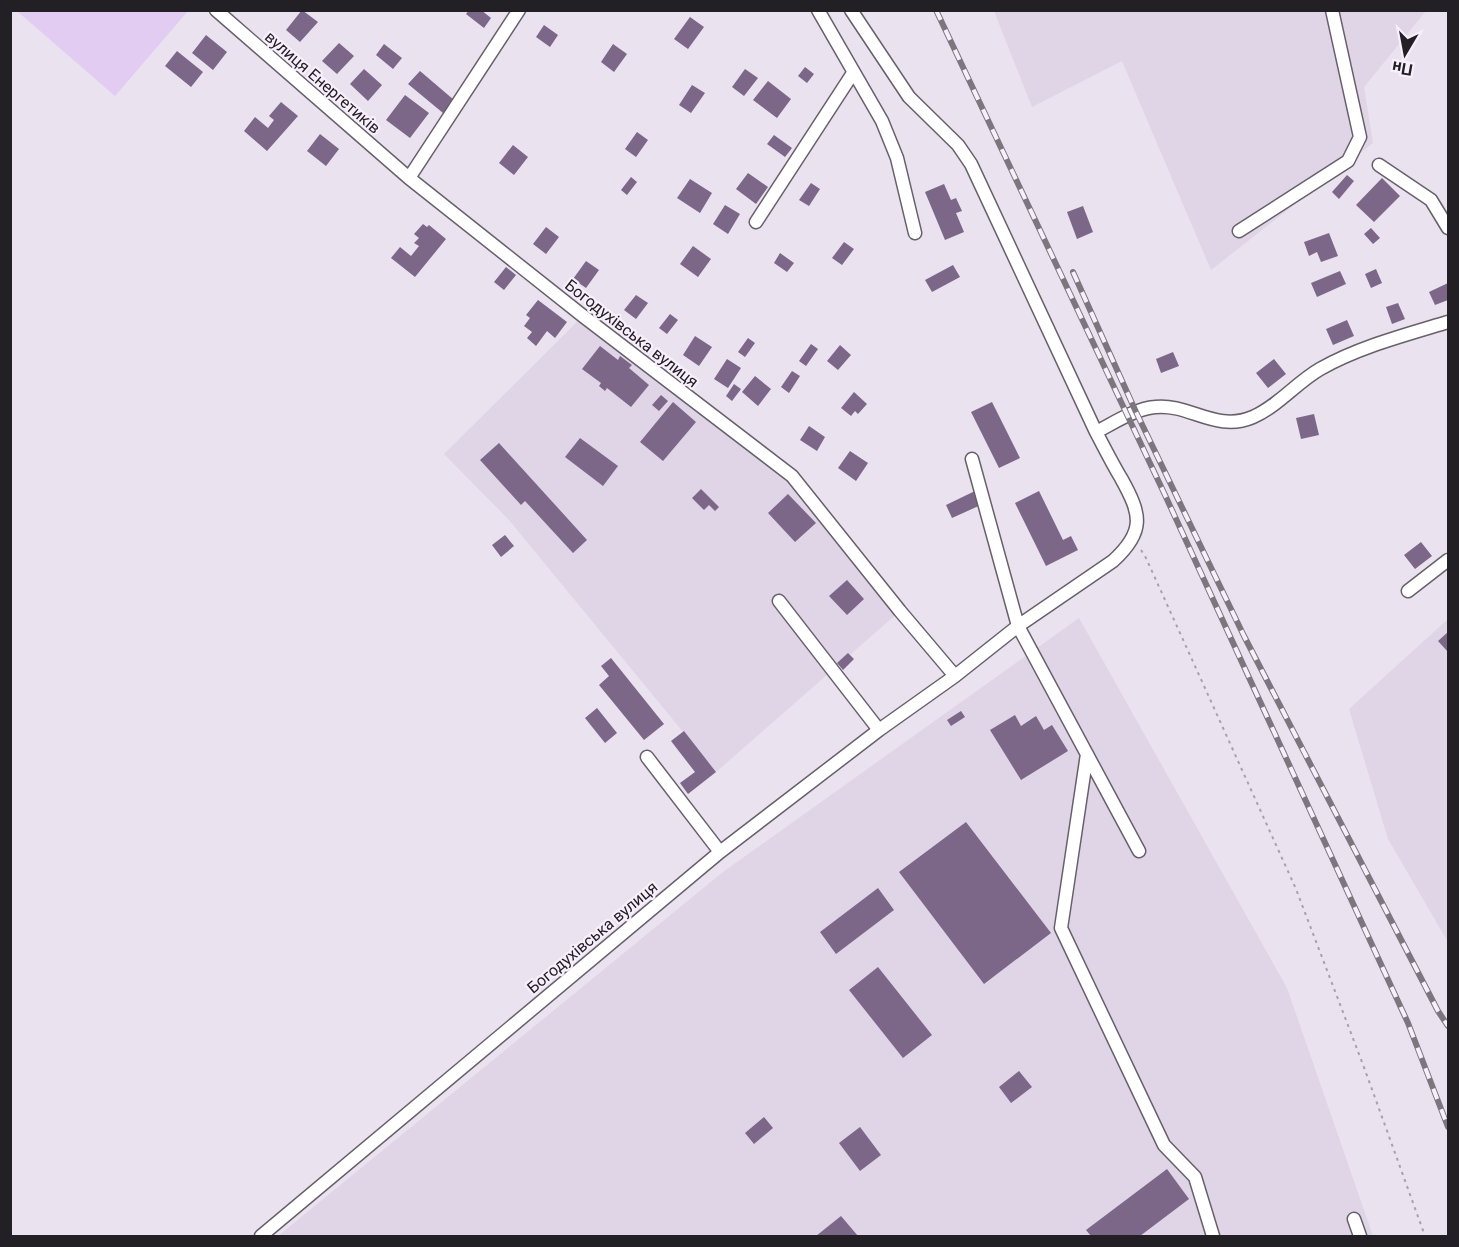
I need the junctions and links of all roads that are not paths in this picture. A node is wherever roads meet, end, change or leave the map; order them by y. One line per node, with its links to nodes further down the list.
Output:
1 (216, 10): 8 (street, вулиця Енергетиків)
2 (519, 10): 8 (street)
3 (818, 10): 6 (street)
4 (851, 10): 14 (street)
5 (1332, 10): 11 (street)
6 (853, 73): 9 (street); 12 (street)
7 (1379, 165): 10 (street)
8 (409, 178): 20 (street, Богодухівська вулиця)
9 (756, 222)
10 (1449, 228)
11 (1239, 231)
12 (915, 233)
13 (1449, 322): 14 (street)
14 (1096, 432): 19 (street, Богодухівська вулиця)
15 (972, 459): 19 (street)
16 (1449, 560): 17 (street)
17 (1408, 591)
18 (778, 601): 21 (street)
19 (1018, 626): 20 (street, Богодухівська вулиця); 22 (street)
20 (955, 676): 21 (street, Богодухівська вулиця)
21 (879, 730): 25 (street, Богодухівська вулиця)
22 (1087, 754): 24 (street); 28 (street)
23 (647, 757): 25 (street)
24 (1139, 851)
25 (720, 852): 27 (street, Богодухівська вулиця)
26 (1354, 1219): 29 (street)
27 (261, 1236)
28 (1213, 1236)
29 (1360, 1236)

